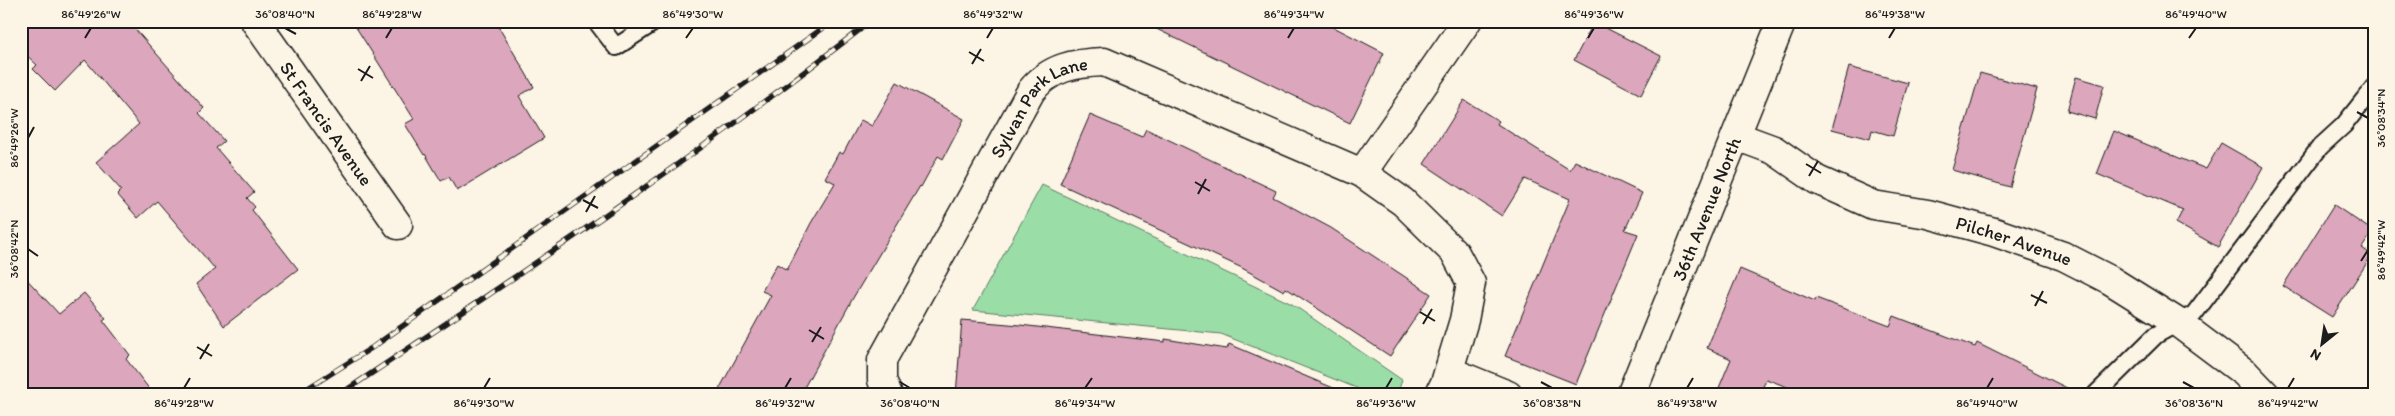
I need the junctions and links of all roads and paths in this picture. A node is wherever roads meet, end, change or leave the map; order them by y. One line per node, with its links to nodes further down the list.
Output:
1 (255, 21): 9 (street, St Francis Avenue)
2 (596, 21): 3 (lane)
3 (656, 21)
4 (1467, 21): 8 (street)
5 (1782, 21): 7 (street, 36th Avenue North)
6 (2374, 87): 10 (lane)
7 (1736, 136): 10 (street, Pilcher Avenue); 14 (street, 36th Avenue North)
8 (1362, 173): 11 (street, Sylvan Park Lane); 12 (street, Sylvan Park Lane)
9 (398, 225)
10 (2177, 322): 15 (lane); 16 (street, Pilcher Avenue)
11 (1444, 383): 13 (street, Sylvan Park Lane)
12 (888, 395)
13 (1508, 395)
14 (1631, 395)
15 (2095, 395)
16 (2266, 395)

